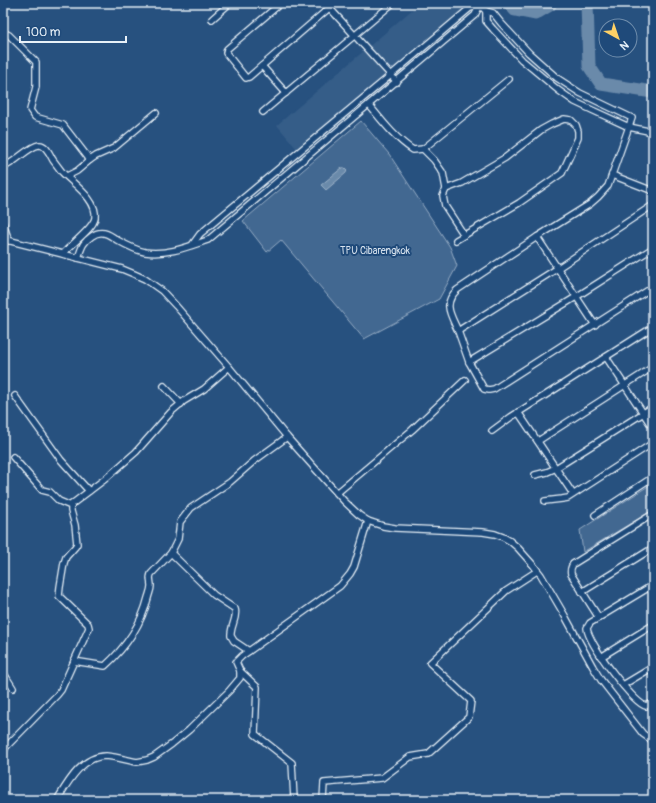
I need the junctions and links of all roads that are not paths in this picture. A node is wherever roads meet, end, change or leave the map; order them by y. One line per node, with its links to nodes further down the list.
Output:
1 (230, 3): 9 (street)
2 (282, 3): 14 (street)
3 (325, 3): 7 (street)
4 (335, 3): 7 (street)
5 (393, 3): 11 (street)
6 (481, 4): 8 (street); 15 (street); 17 (street)
7 (329, 8): 11 (street); 14 (street)
8 (486, 11): 12 (street); 13 (street)
9 (212, 19)
10 (3, 32): 27 (street)
11 (354, 36): 15 (street); 18 (street)
12 (529, 52): 13 (street); 23 (street)
13 (522, 60): 23 (street)
14 (262, 66): 18 (street)
15 (391, 75): 17 (street); 22 (street)
16 (509, 79): 26 (street)
17 (396, 82): 19 (street)
18 (286, 93): 20 (street)
19 (369, 105): 25 (street); 26 (street)
20 (264, 112)
21 (156, 113): 27 (street)
22 (329, 126): 25 (street); 39 (street)
23 (629, 127): 24 (street); 29 (street)
24 (653, 132)
25 (335, 133): 39 (street)
26 (423, 149): 31 (street)
27 (90, 160): 30 (street)
28 (3, 167): 30 (street)
29 (612, 175): 32 (street); 36 (street)
30 (66, 176): 41 (street)
31 (446, 189): 35 (street); 35 (street)
32 (653, 191)
33 (653, 205): 43 (street)
34 (3, 223): 37 (street)
35 (464, 234): 38 (street)
36 (537, 237): 43 (street); 48 (street)
37 (6, 240): 41 (street)
38 (456, 240)
39 (192, 245): 42 (street)
40 (653, 248): 45 (street)
41 (63, 254): 42 (street)
42 (78, 258): 51 (street)
43 (558, 268): 45 (street); 48 (street)
44 (653, 287): 46 (street)
45 (576, 297): 46 (street); 50 (street)
46 (595, 325): 50 (street)
47 (653, 327): 49 (street)
48 (458, 331): 50 (street)
49 (606, 357): 54 (street); 59 (street)
50 (469, 362)
51 (229, 367): 57 (street); 63 (street)
52 (653, 367): 54 (street)
53 (465, 380): 71 (street)
54 (625, 385): 60 (street); 64 (street)
55 (164, 386): 57 (street)
56 (15, 396): 70 (street)
57 (181, 404): 70 (street)
58 (653, 407): 60 (street)
59 (518, 412): 62 (street); 64 (street)
60 (643, 413): 61 (street); 67 (street)
61 (653, 428)
62 (492, 431)
63 (287, 437): 71 (street); 79 (street)
64 (538, 441): 67 (street)
65 (653, 443): 72 (street)
66 (12, 457): 74 (street)
67 (556, 468): 68 (street); 72 (street)
68 (535, 475)
69 (653, 477): 76 (street)
70 (90, 491): 74 (street)
71 (337, 493): 77 (street)
72 (573, 494): 73 (street)
73 (545, 502)
74 (71, 506): 87 (street)
75 (653, 514): 82 (street)
76 (595, 515)
77 (368, 522): 80 (street); 85 (street)
78 (653, 548): 82 (street)
79 (171, 554): 85 (street); 87 (street)
80 (538, 571): 94 (street); 99 (street)
81 (653, 585): 83 (street)
82 (582, 592): 83 (street)
83 (599, 618): 86 (street)
84 (653, 625): 86 (street)
85 (250, 651): 89 (street)
86 (601, 658): 91 (street)
87 (74, 661): 95 (street)
88 (653, 667): 91 (street)
89 (240, 671): 97 (street); 98 (street)
90 (3, 672): 92 (street)
91 (623, 685): 93 (street)
92 (13, 688)
93 (653, 702)
94 (653, 741)
95 (4, 747): 96 (street)
96 (3, 756)
97 (57, 800)
98 (295, 800)
99 (323, 800)

